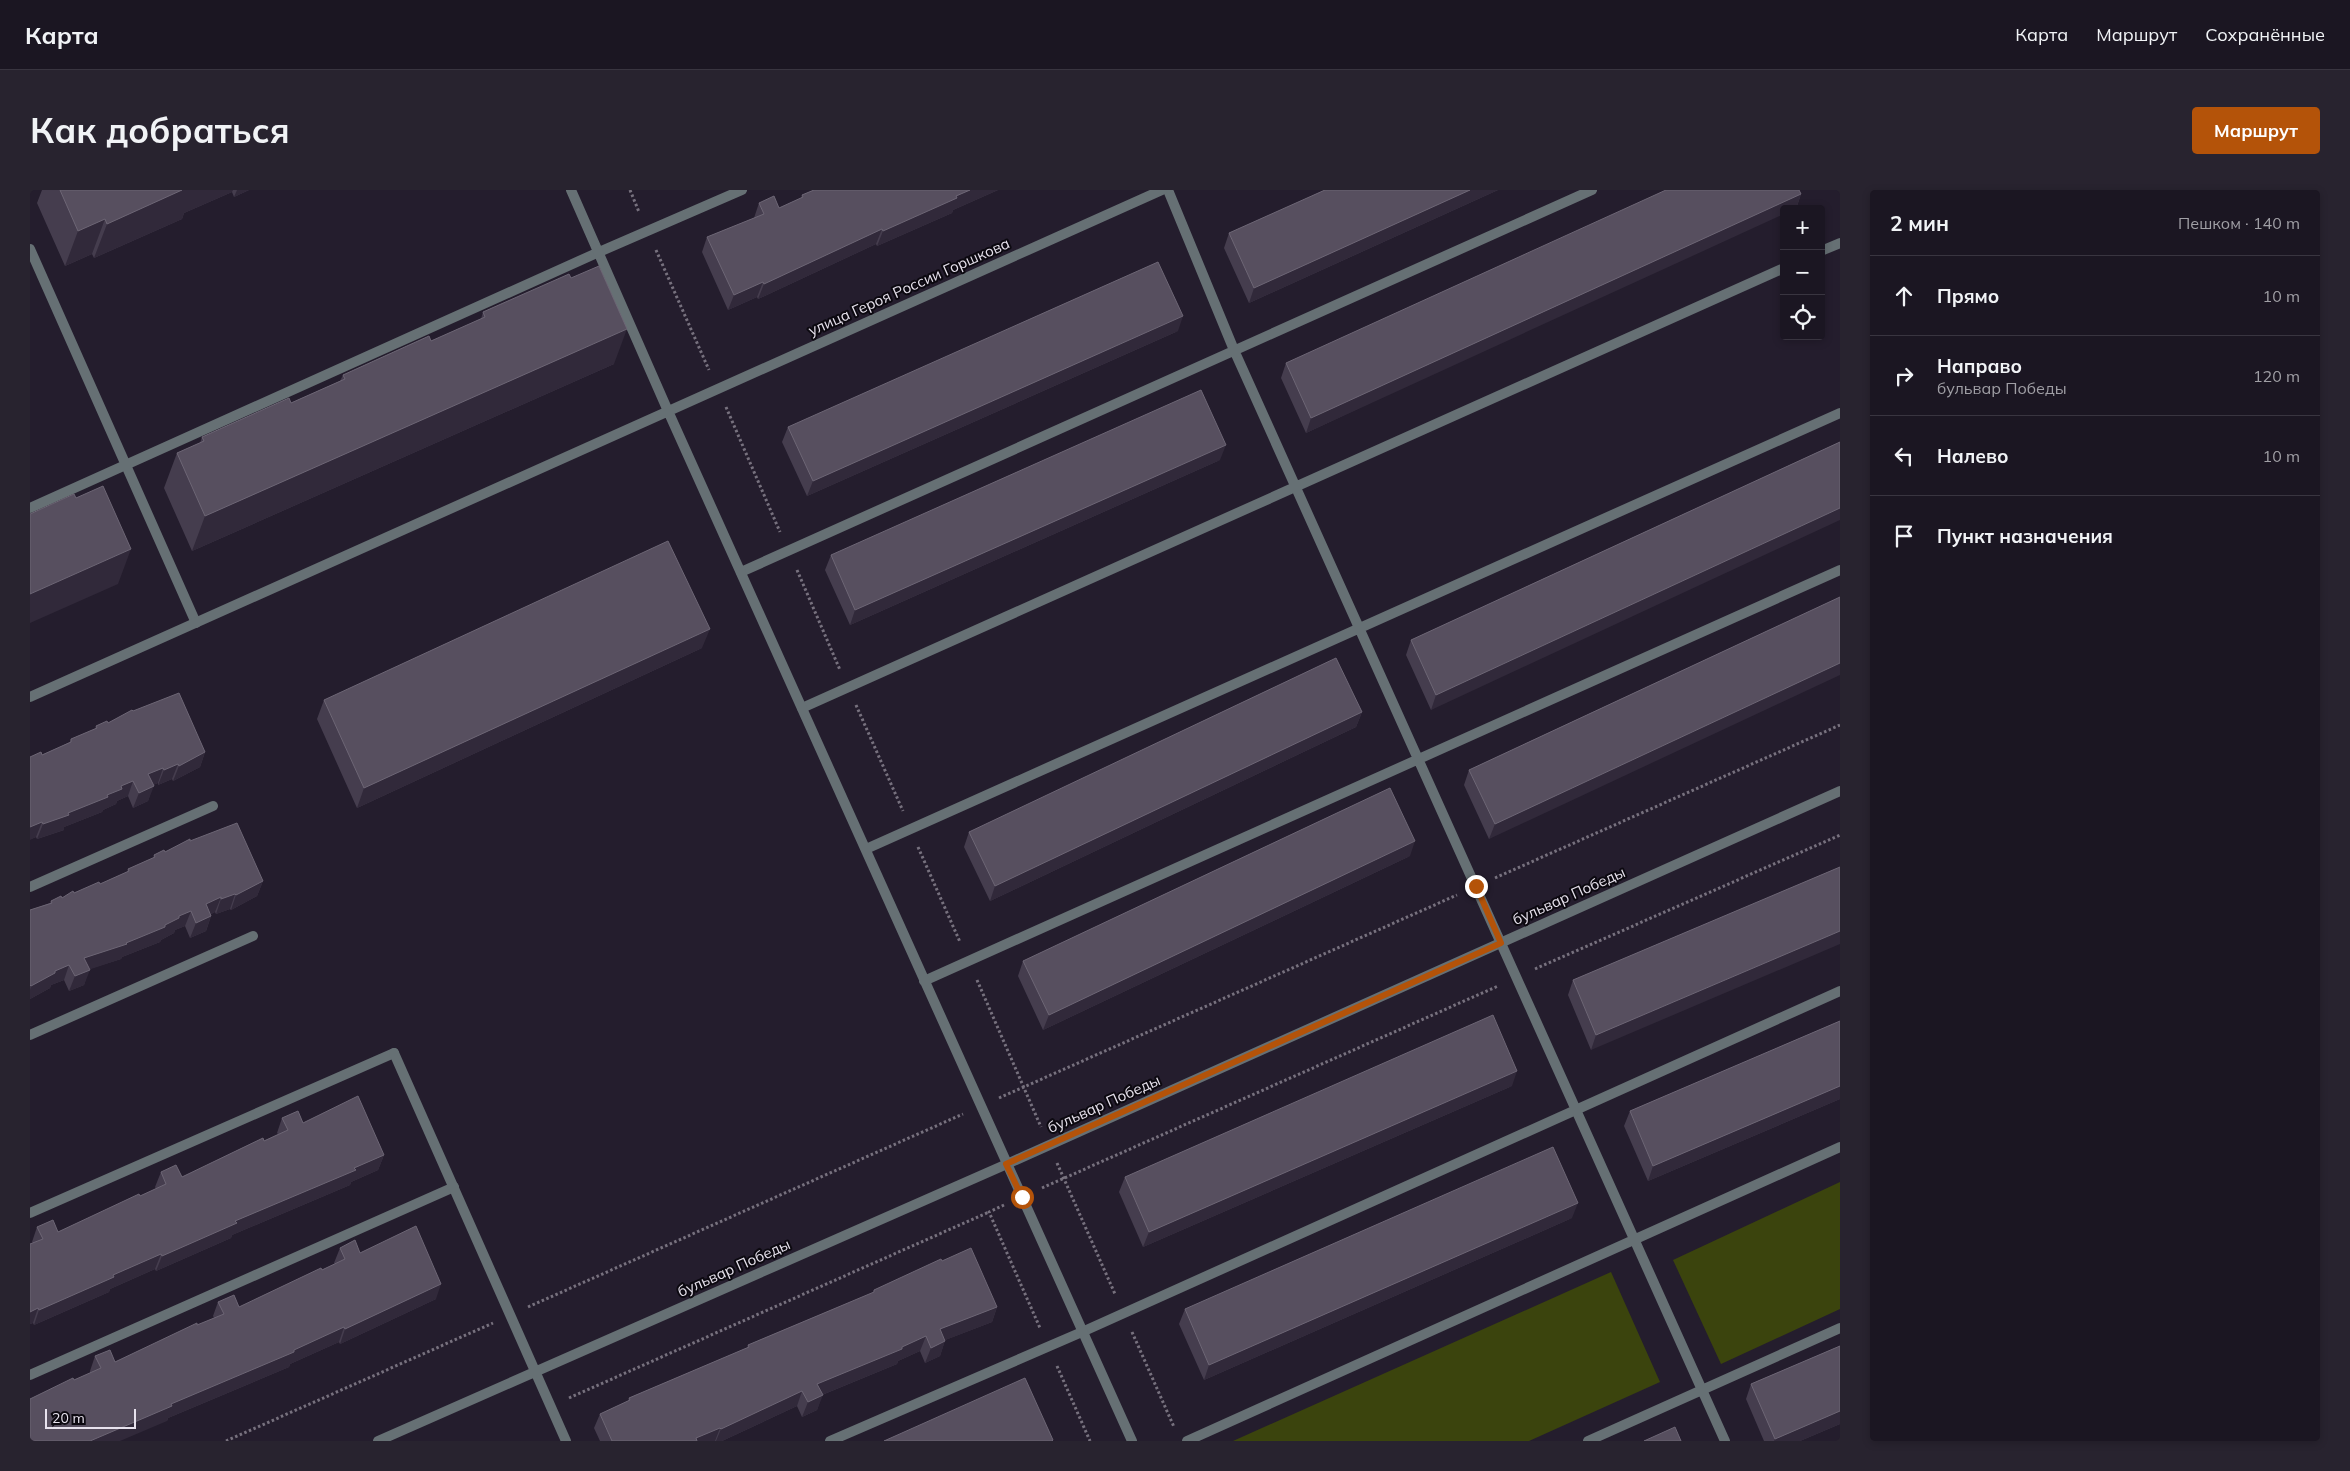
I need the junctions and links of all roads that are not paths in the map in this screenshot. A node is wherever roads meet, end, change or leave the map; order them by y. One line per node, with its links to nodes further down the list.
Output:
1 (572, 190): 9 (street)
2 (742, 190): 9 (street)
3 (1162, 190): 12 (street, улица Героя России Горшкова)
4 (1168, 190): 11 (street)
5 (1592, 190): 11 (street)
6 (1840, 243): 8 (street)
7 (30, 249): 14 (street)
8 (1823, 250)
9 (599, 252): 12 (street); 14 (street)
10 (1780, 270): 15 (street)
11 (1234, 350): 15 (street); 18 (street)
12 (668, 411): 18 (street); 19 (street, улица Героя России Горшкова)
13 (1840, 412): 20 (street)
14 (125, 465): 16 (street); 19 (street)
15 (1296, 487): 20 (street); 22 (street)
16 (30, 508)
17 (1840, 570): 23 (street)
18 (740, 572): 22 (street)
19 (196, 623): 21 (street, улица Героя России Горшкова)
20 (1360, 628): 23 (street); 26 (street)
21 (30, 697)
22 (802, 708): 26 (street)
23 (1418, 759): 29 (street); 30 (street)
24 (1840, 791): 29 (street, бульвар Победы)
25 (213, 806): 27 (street)
26 (866, 849): 30 (street)
27 (30, 887)
28 (253, 936): 32 (street)
29 (1501, 943): 33 (street); 35 (street, бульвар Победы)
30 (924, 981): 35 (street)
31 (1840, 991): 33 (street)
32 (30, 1035)
33 (1576, 1110): 38 (street); 40 (street)
34 (1840, 1147): 38 (street)
35 (1006, 1164): 40 (street); 41 (street, бульвар Победы)
36 (454, 1187): 37 (street); 41 (street); 42 (street)
37 (30, 1213)
38 (1635, 1240): 43 (street); 48 (street)
39 (1840, 1328): 43 (street)
40 (1082, 1332): 46 (street); 47 (street)
41 (535, 1372): 44 (street, бульвар Победы); 45 (street)
42 (30, 1375)
43 (1702, 1390): 49 (street); 50 (street)
44 (378, 1441)
45 (566, 1441)
46 (830, 1441)
47 (1132, 1441)
48 (1187, 1441)
49 (1588, 1441)
50 (1725, 1441)

